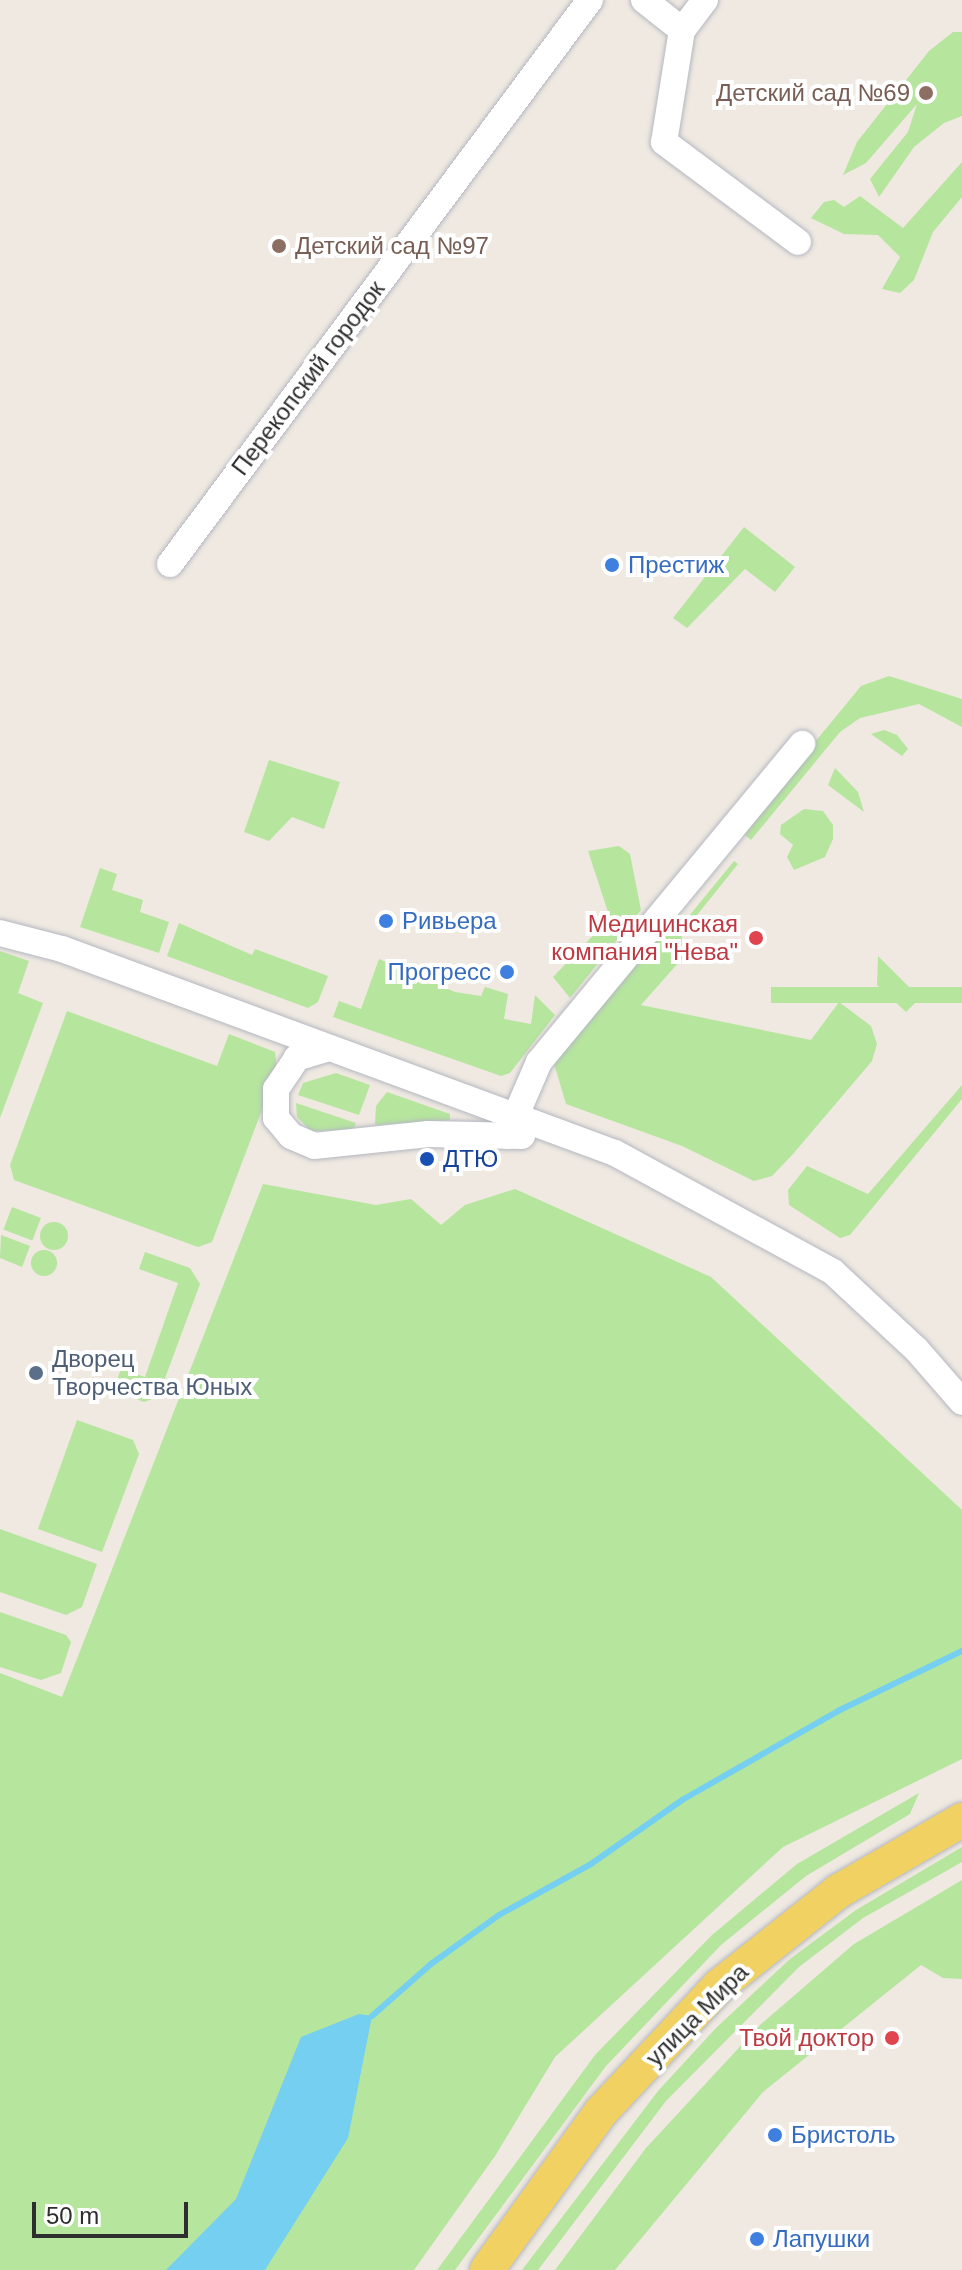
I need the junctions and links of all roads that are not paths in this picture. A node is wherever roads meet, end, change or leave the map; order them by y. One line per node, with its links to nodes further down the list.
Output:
1 (590, 0): 6 (street, Перекопский городок)
2 (644, 0): 4 (street)
3 (705, 0): 4 (street)
4 (682, 30): 5 (street)
5 (798, 242)
6 (170, 564)
7 (802, 744): 10 (street)
8 (0, 933): 9 (street)
9 (329, 1048): 10 (street); 10 (street)
10 (512, 1124): 11 (street)
11 (962, 1402)
12 (962, 1820): 13 (main road, улица Мира)
13 (487, 2270)

